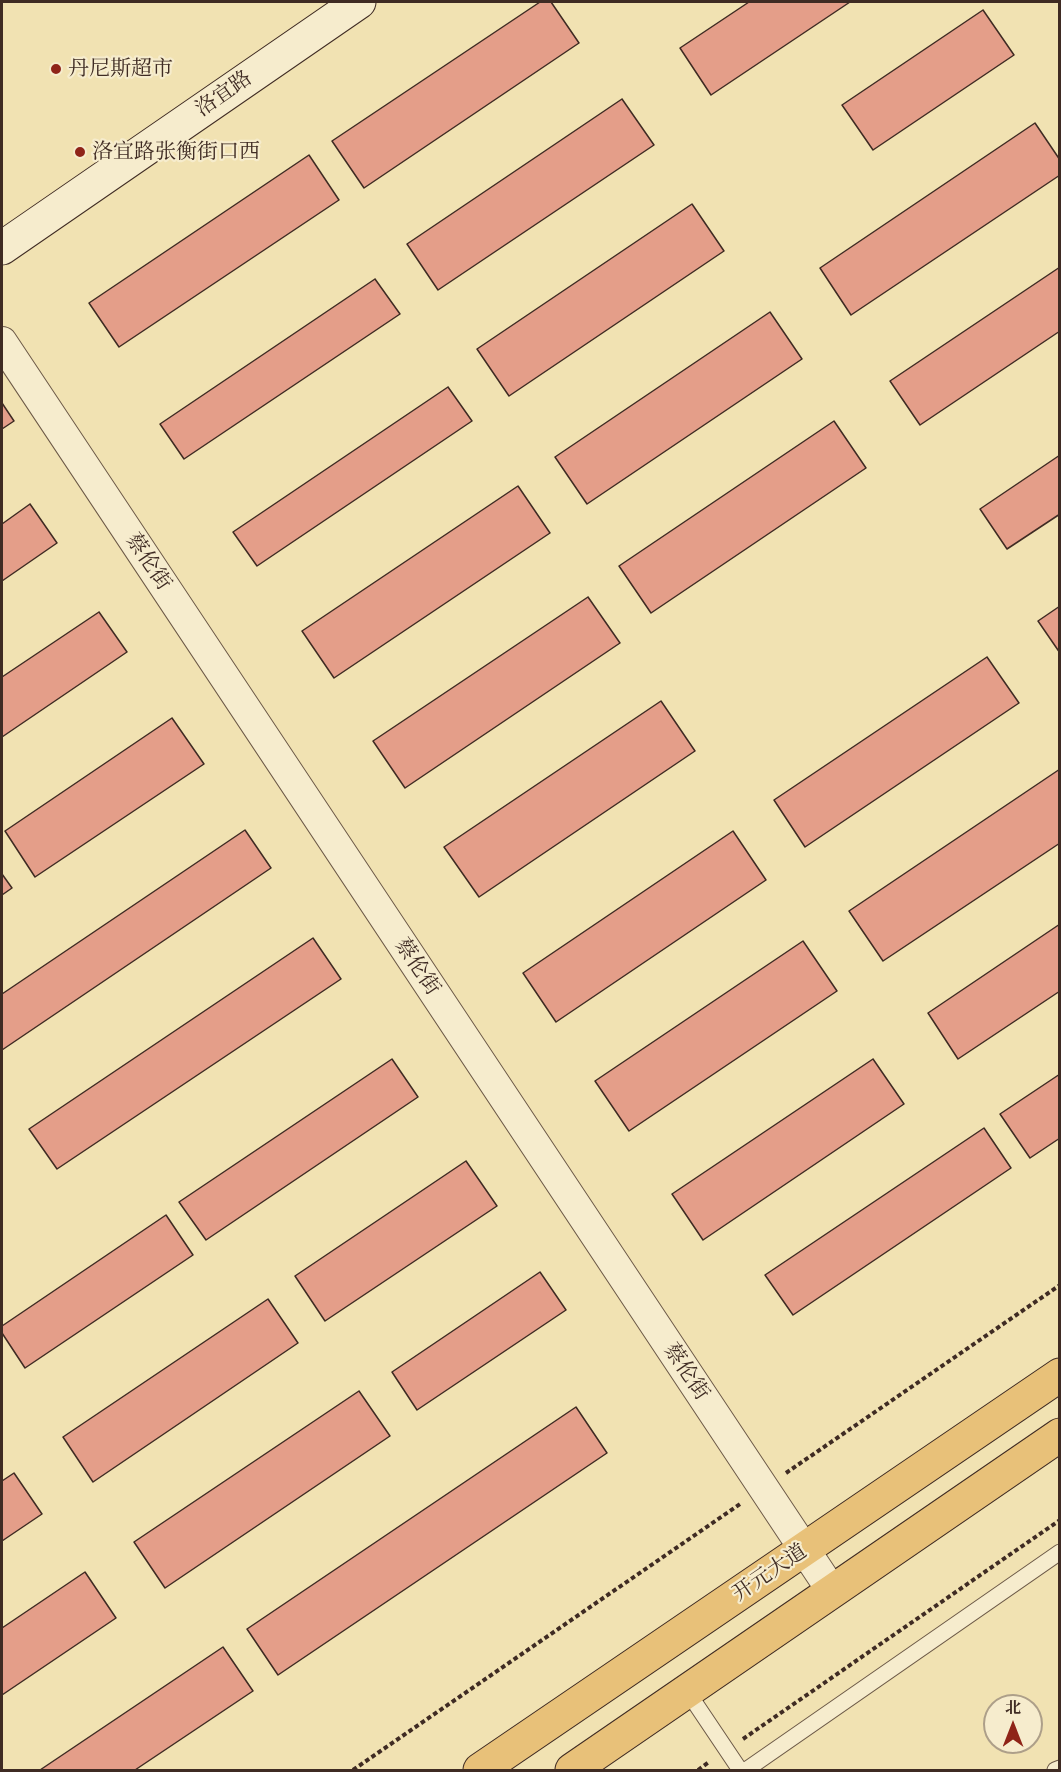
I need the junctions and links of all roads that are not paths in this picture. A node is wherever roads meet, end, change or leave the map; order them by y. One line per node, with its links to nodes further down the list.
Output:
1 (324, 2): 3 (street, 洛宜路)
2 (358, 2): 4 (street, 洛宜路)
3 (2, 224)
4 (2, 248)
5 (2, 342): 8 (street, 蔡伦街)
6 (1059, 1375): 8 (main road, 开元大道)
7 (1059, 1435): 10 (main road)
8 (804, 1550): 10 (street, 蔡伦街); 13 (main road, 开元大道)
9 (1059, 1552): 16 (lane)
10 (832, 1591): 11 (main road)
11 (687, 1691): 14 (main road); 15 (lane)
12 (1059, 1768): 17 (lane)
13 (480, 1770)
14 (572, 1770)
15 (740, 1770)
16 (746, 1770)
17 (1055, 1770)

